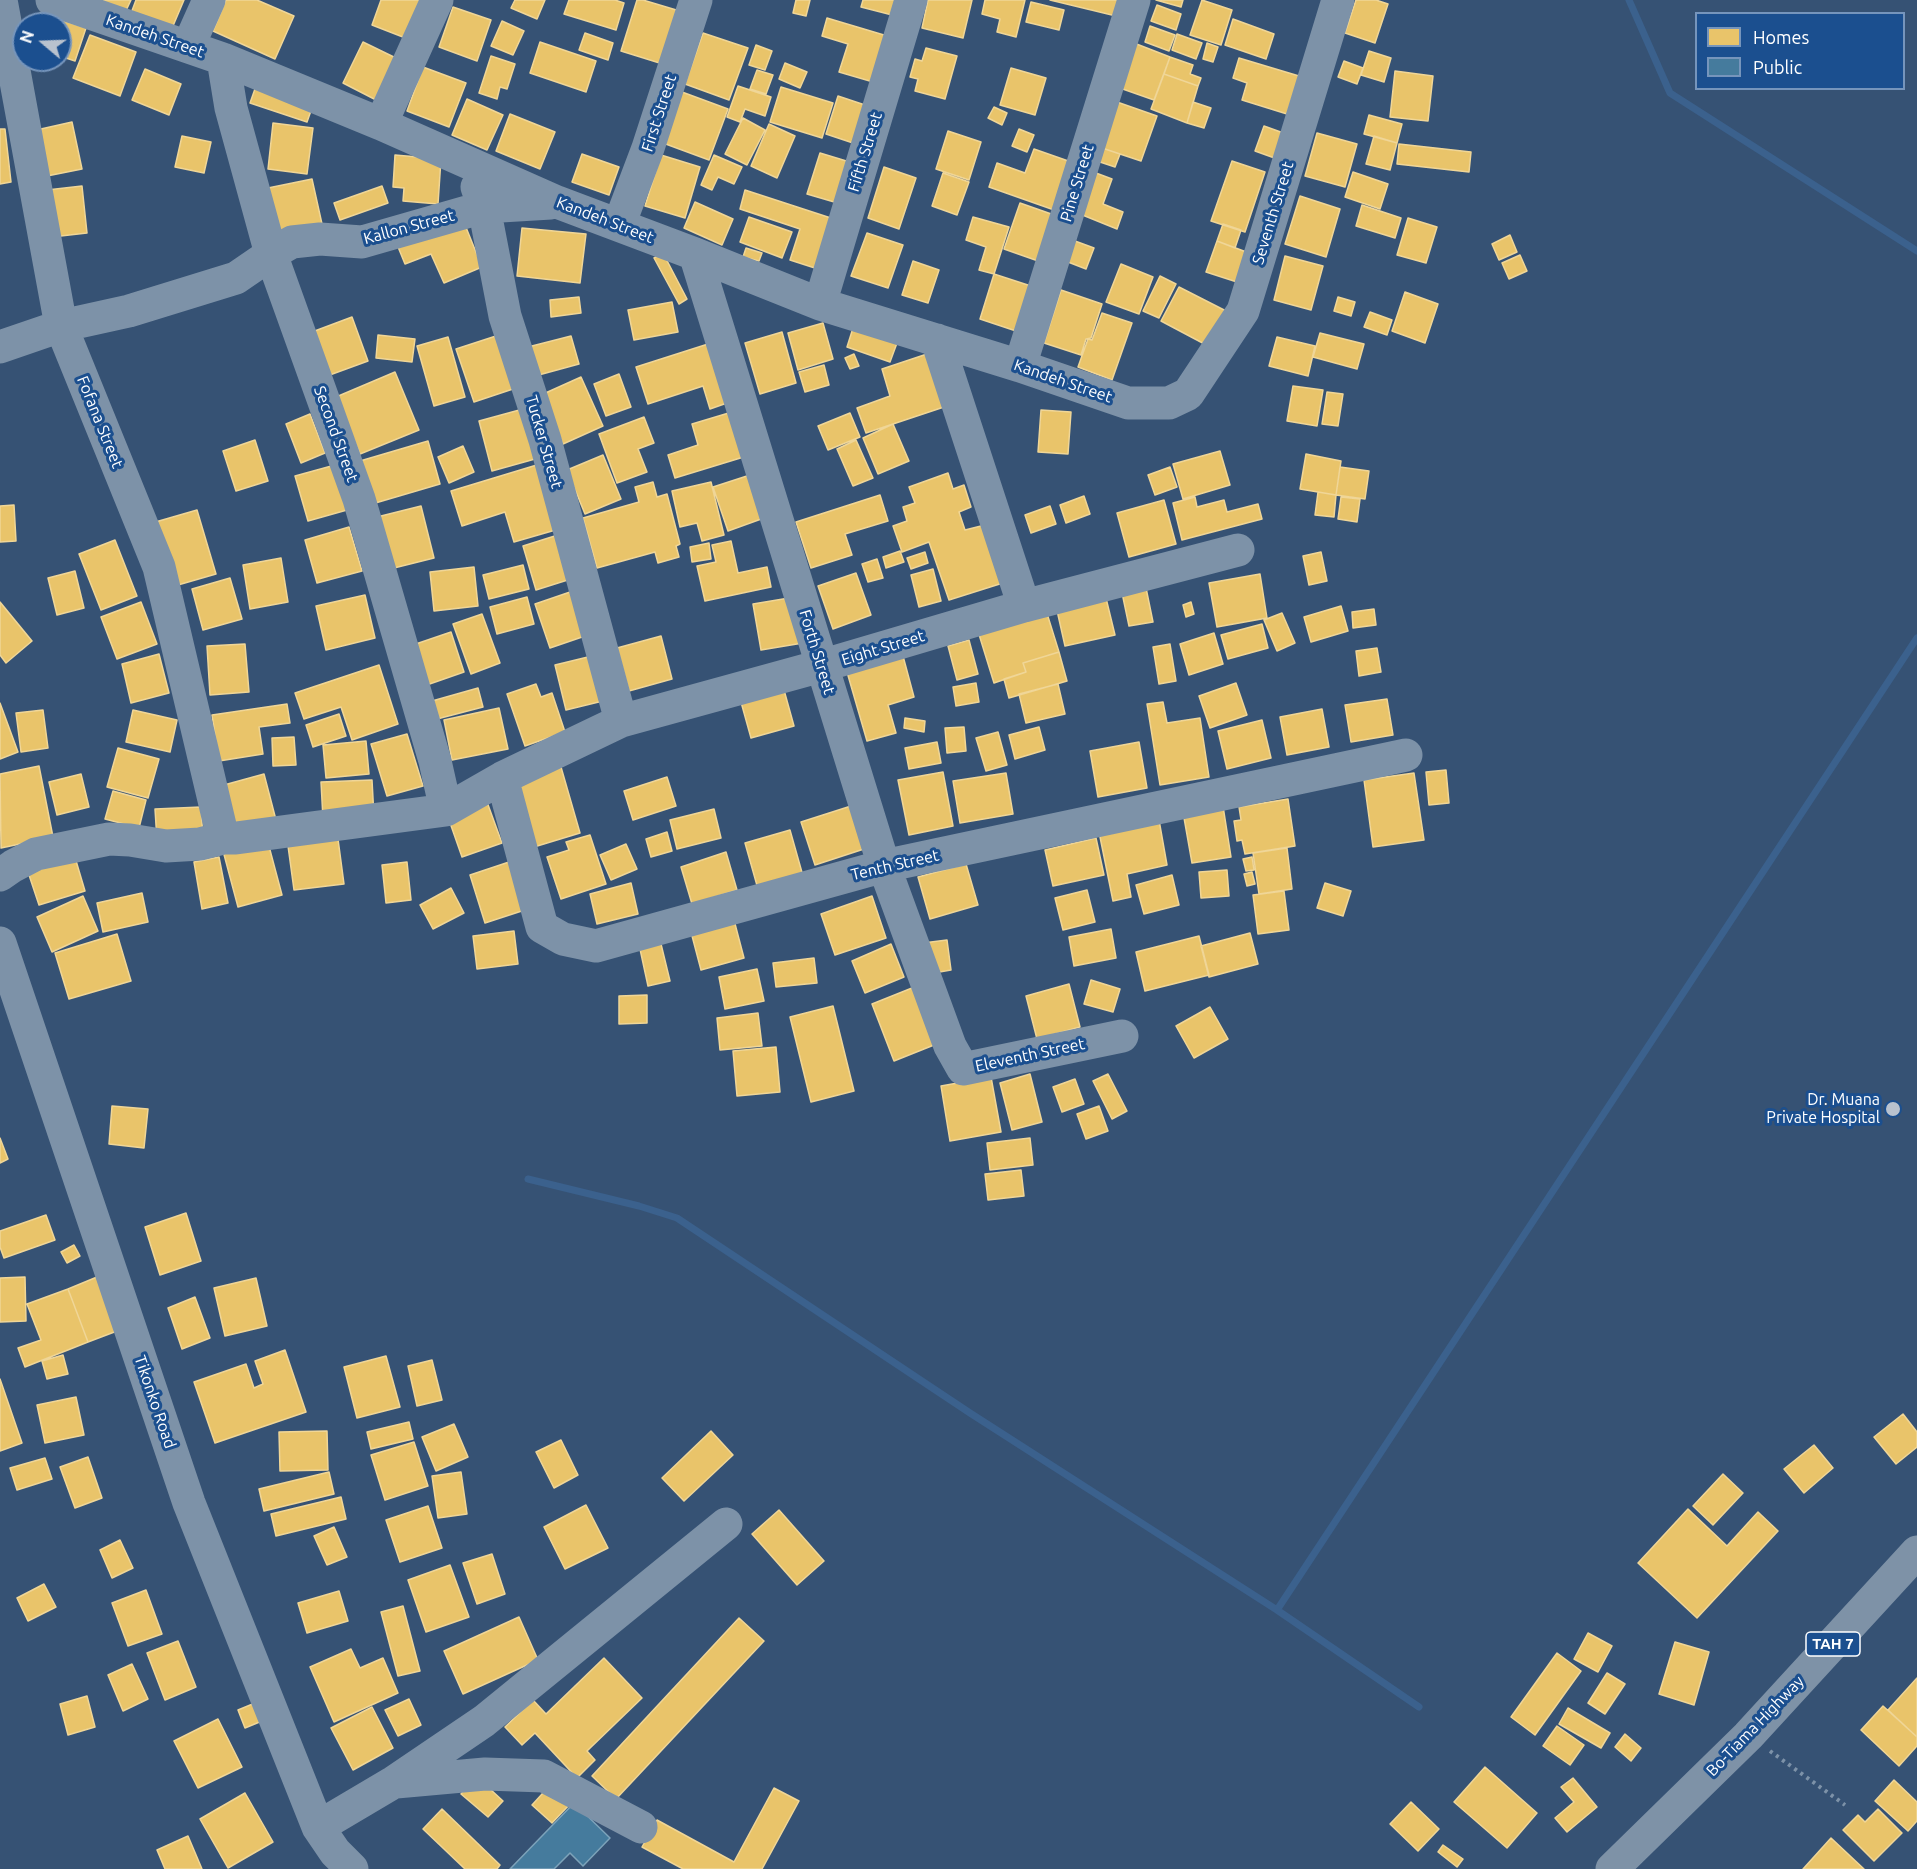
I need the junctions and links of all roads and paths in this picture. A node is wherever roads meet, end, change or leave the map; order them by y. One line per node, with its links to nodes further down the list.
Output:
1 (1, 0): 19 (street, Fofana Street)
2 (52, 0): 9 (street, Kandeh Street)
3 (209, 0): 9 (street)
4 (437, 0): 11 (street)
5 (696, 0): 15 (street, First Street)
6 (911, 0): 18 (street, Fifth Street)
7 (1134, 0): 22 (street, Pine Street)
8 (1338, 0): 23 (street, Seventh Street)
9 (188, 47): 10 (street, Kandeh Street)
10 (223, 58): 11 (street, Kandeh Street); 16 (street, Second Street)
11 (381, 124): 12 (street, Kandeh Street)
12 (470, 162): 13 (street, Kandeh Street); 14 (street, Tucker Street)
13 (557, 202): 14 (street, Kallon Street); 15 (street, Kandeh Street)
14 (484, 207): 16 (street, Kallon Street); 27 (street, Tucker Street)
15 (619, 225): 17 (street, Kandeh Street)
16 (271, 254): 19 (street, Kallon Street); 30 (street, Second Street)
17 (695, 254): 18 (street, Kandeh Street); 26 (street, Forth Street)
18 (820, 304): 20 (street, Kandeh Street)
19 (61, 326): 21 (street, Kallon Street); 31 (street, Fofana Street)
20 (938, 340): 22 (street, Kandeh Street); 25 (street)
21 (0, 347)
22 (1020, 366): 23 (street, Kandeh Street)
23 (1169, 403)
24 (1238, 550): 25 (street, Eight Street)
25 (1024, 606): 26 (street, Eight Street)
26 (821, 666): 27 (street, Eight Street); 32 (street, Forth Street)
27 (621, 721): 29 (street, Eight Street)
28 (1406, 755): 32 (street, Tenth Street)
29 (502, 778): 30 (street, Eight Street); 32 (street, Tenth Street)
30 (446, 810): 31 (street)
31 (223, 838): 33 (street)
32 (884, 866): 36 (street, Forth Street)
33 (0, 875)
34 (0, 943): 43 (street, Tikonko Road)
35 (1122, 1036): 36 (street, Eleventh Street)
36 (950, 1046)
37 (726, 1524): 40 (street)
38 (1917, 1552): 39 (highway, Bo-Tiama Highway / TAH 7)
39 (1748, 1736): 41 (path); 44 (highway, Bo-Tiama Highway / TAH 7)
40 (394, 1782): 42 (street); 43 (street)
41 (1845, 1805)
42 (641, 1827)
43 (330, 1854)
44 (1612, 1869)

